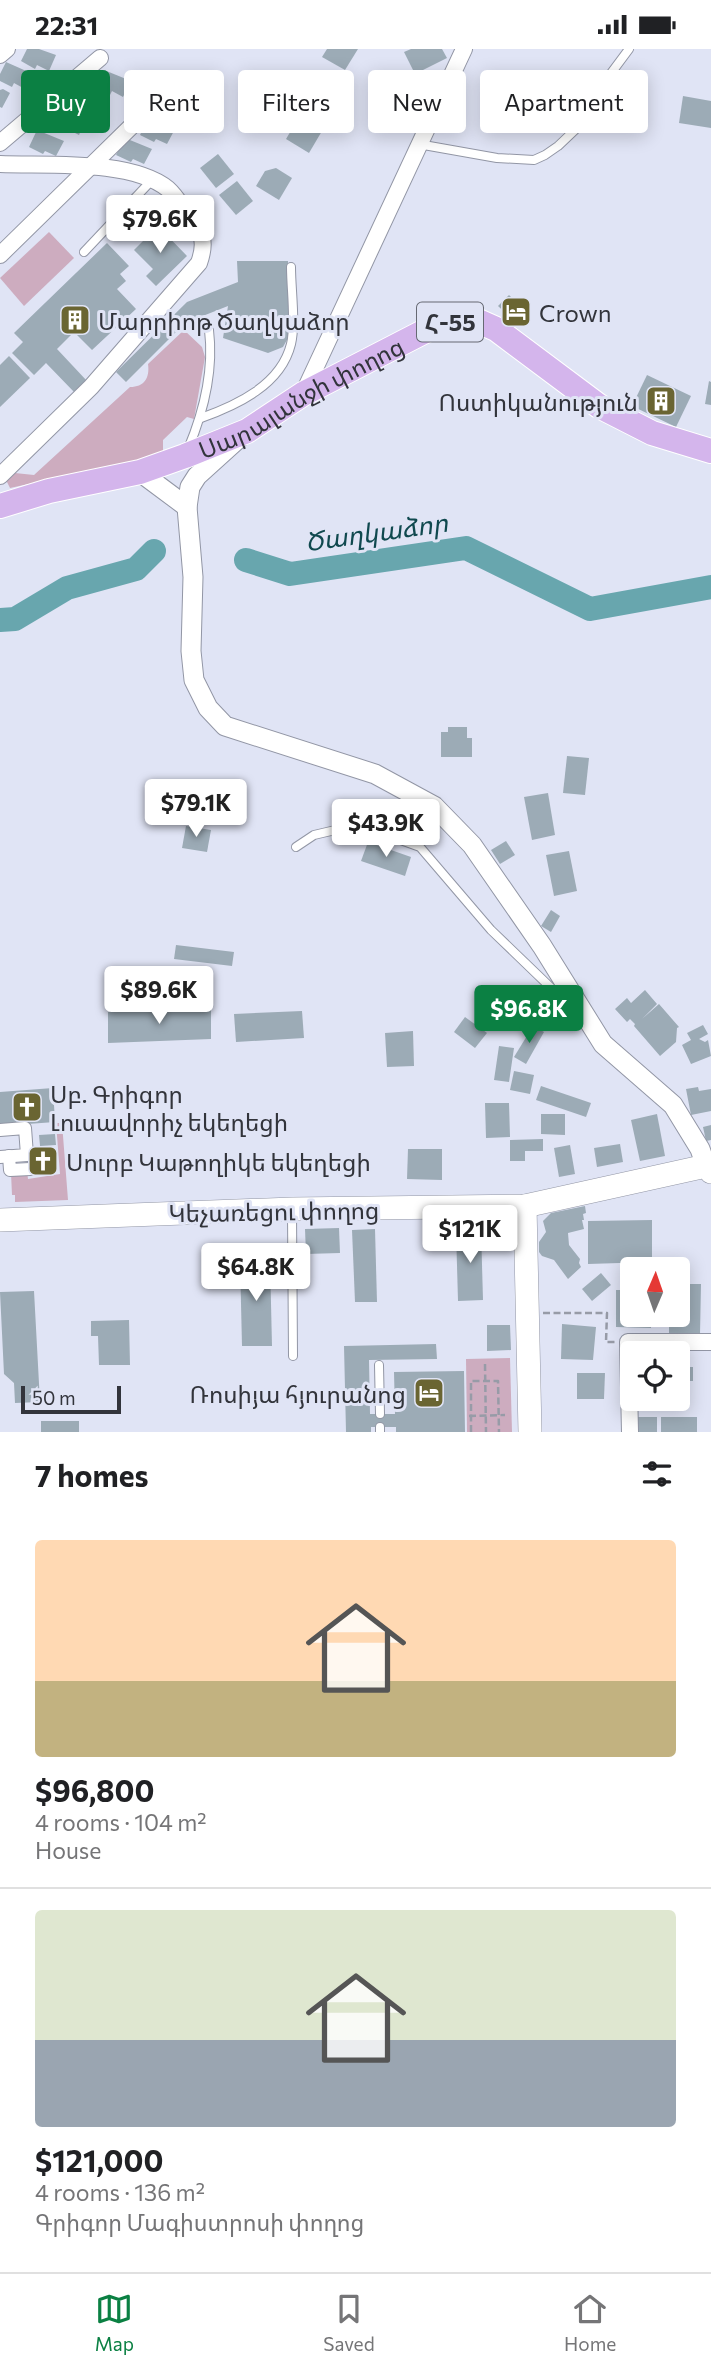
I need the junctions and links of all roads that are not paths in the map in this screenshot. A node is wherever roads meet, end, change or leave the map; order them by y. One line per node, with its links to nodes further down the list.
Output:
1 (7, 49): 4 (street)
2 (464, 49): 8 (street)
3 (629, 49): 8 (lane)
4 (0, 55)
5 (100, 58): 7 (street)
6 (124, 133): 10 (street)
7 (0, 143)
8 (418, 143): 16 (street)
9 (0, 164): 10 (street)
10 (88, 167): 11 (street); 13 (street)
11 (153, 179): 12 (lane); 22 (street)
12 (85, 252)
13 (0, 254)
14 (291, 267): 17 (lane)
15 (209, 330): 17 (lane)
16 (303, 394): 18 (main road, Սարալանջի փողոց / Հ-55); 19 (main road, Սարալանջի փողոց / Հ-55)
17 (201, 418): 20 (lane)
18 (247, 431): 20 (main road, Սարալանջի փողոց / Հ-55); 24 (street)
19 (711, 450)
20 (186, 456): 21 (main road, Հ-55)
21 (140, 472): 23 (main road, Հ-55); 24 (street)
22 (0, 475)
23 (0, 506)
24 (187, 506): 26 (street)
25 (296, 847): 26 (lane)
26 (590, 1024): 29 (street)
27 (0, 1130): 28 (street)
28 (4, 1157): 30 (street)
29 (709, 1167): 31 (main road, Կեչառեցու փողոց)
30 (30, 1169)
31 (525, 1206): 32 (main road, Կեչառեցու փողոց); 38 (main road)
32 (292, 1209): 33 (main road, Կեչառեցու փողոց); 35 (lane)
33 (0, 1220)
34 (711, 1342): 39 (street)
35 (293, 1356)
36 (379, 1365): 37 (lane)
37 (380, 1414)
38 (530, 1432)
39 (630, 1432)

